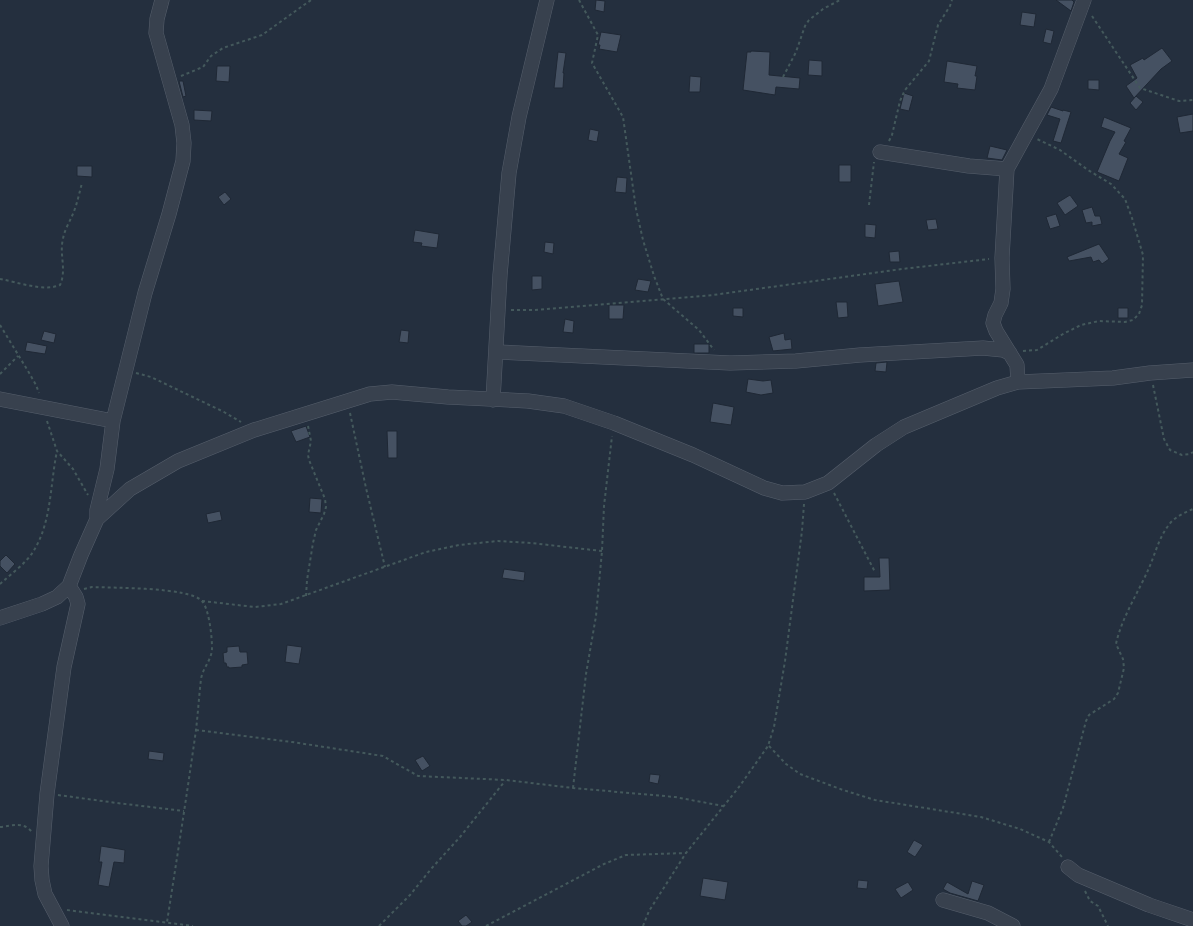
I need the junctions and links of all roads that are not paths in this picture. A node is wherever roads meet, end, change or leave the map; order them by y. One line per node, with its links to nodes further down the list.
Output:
1 (162, 0): 12 (street)
2 (547, 0): 7 (street)
3 (1084, 0): 5 (street)
4 (880, 152): 5 (street)
5 (1007, 169): 6 (street)
6 (1009, 351): 7 (street); 9 (street)
7 (497, 352): 11 (street)
8 (1193, 370): 9 (street)
9 (1018, 382): 11 (street)
10 (0, 399): 12 (street)
11 (494, 400): 13 (street)
12 (114, 421): 13 (street)
13 (97, 514): 14 (street)
14 (71, 588): 15 (street); 19 (street)
15 (0, 618)
16 (1073, 871): 18 (street)
17 (943, 900): 20 (street)
18 (1193, 920)
19 (62, 926)
20 (1012, 926)

